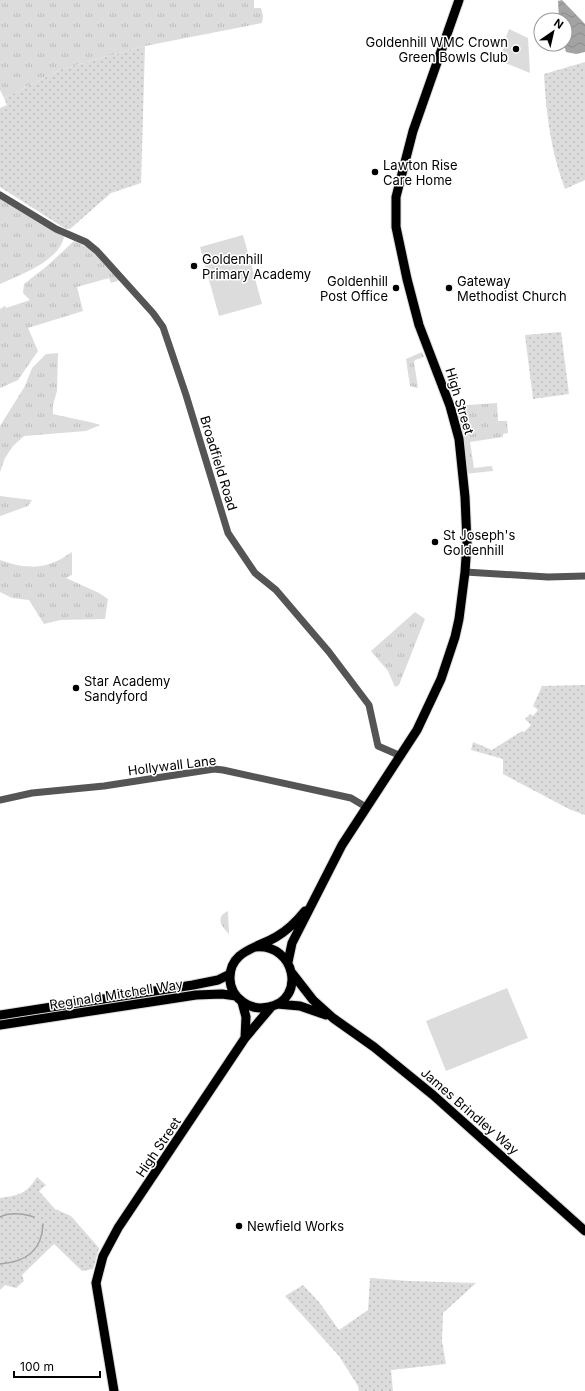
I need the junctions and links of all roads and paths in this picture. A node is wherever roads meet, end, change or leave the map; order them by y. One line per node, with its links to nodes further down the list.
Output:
1 (459, 0): 3 (main road, High Street)
2 (0, 195): 5 (street, Broadfield Road)
3 (466, 572): 4 (street); 5 (main road, High Street)
4 (585, 576)
5 (401, 756): 7 (main road, High Street)
6 (0, 800): 7 (street, Hollywall Lane)
7 (366, 808): 8 (main road, High Street)
8 (312, 904): 9 (main road); 10 (main road)
9 (255, 947): 10 (main road); 12 (main road)
10 (288, 962): 11 (main road)
11 (292, 972): 14 (main road); 16 (main road, James Brindley Way)
12 (230, 974): 13 (main road); 15 (main road, Reginald Mitchell Way)
13 (239, 999): 14 (main road); 17 (main road, Reginald Mitchell Way); 18 (main road)
14 (274, 1005): 16 (main road, James Brindley Way); 18 (main road, High Street)
15 (0, 1015)
16 (333, 1018): 19 (main road, James Brindley Way)
17 (0, 1025)
18 (245, 1038): 20 (main road, High Street)
19 (585, 1231)
20 (114, 1391)

